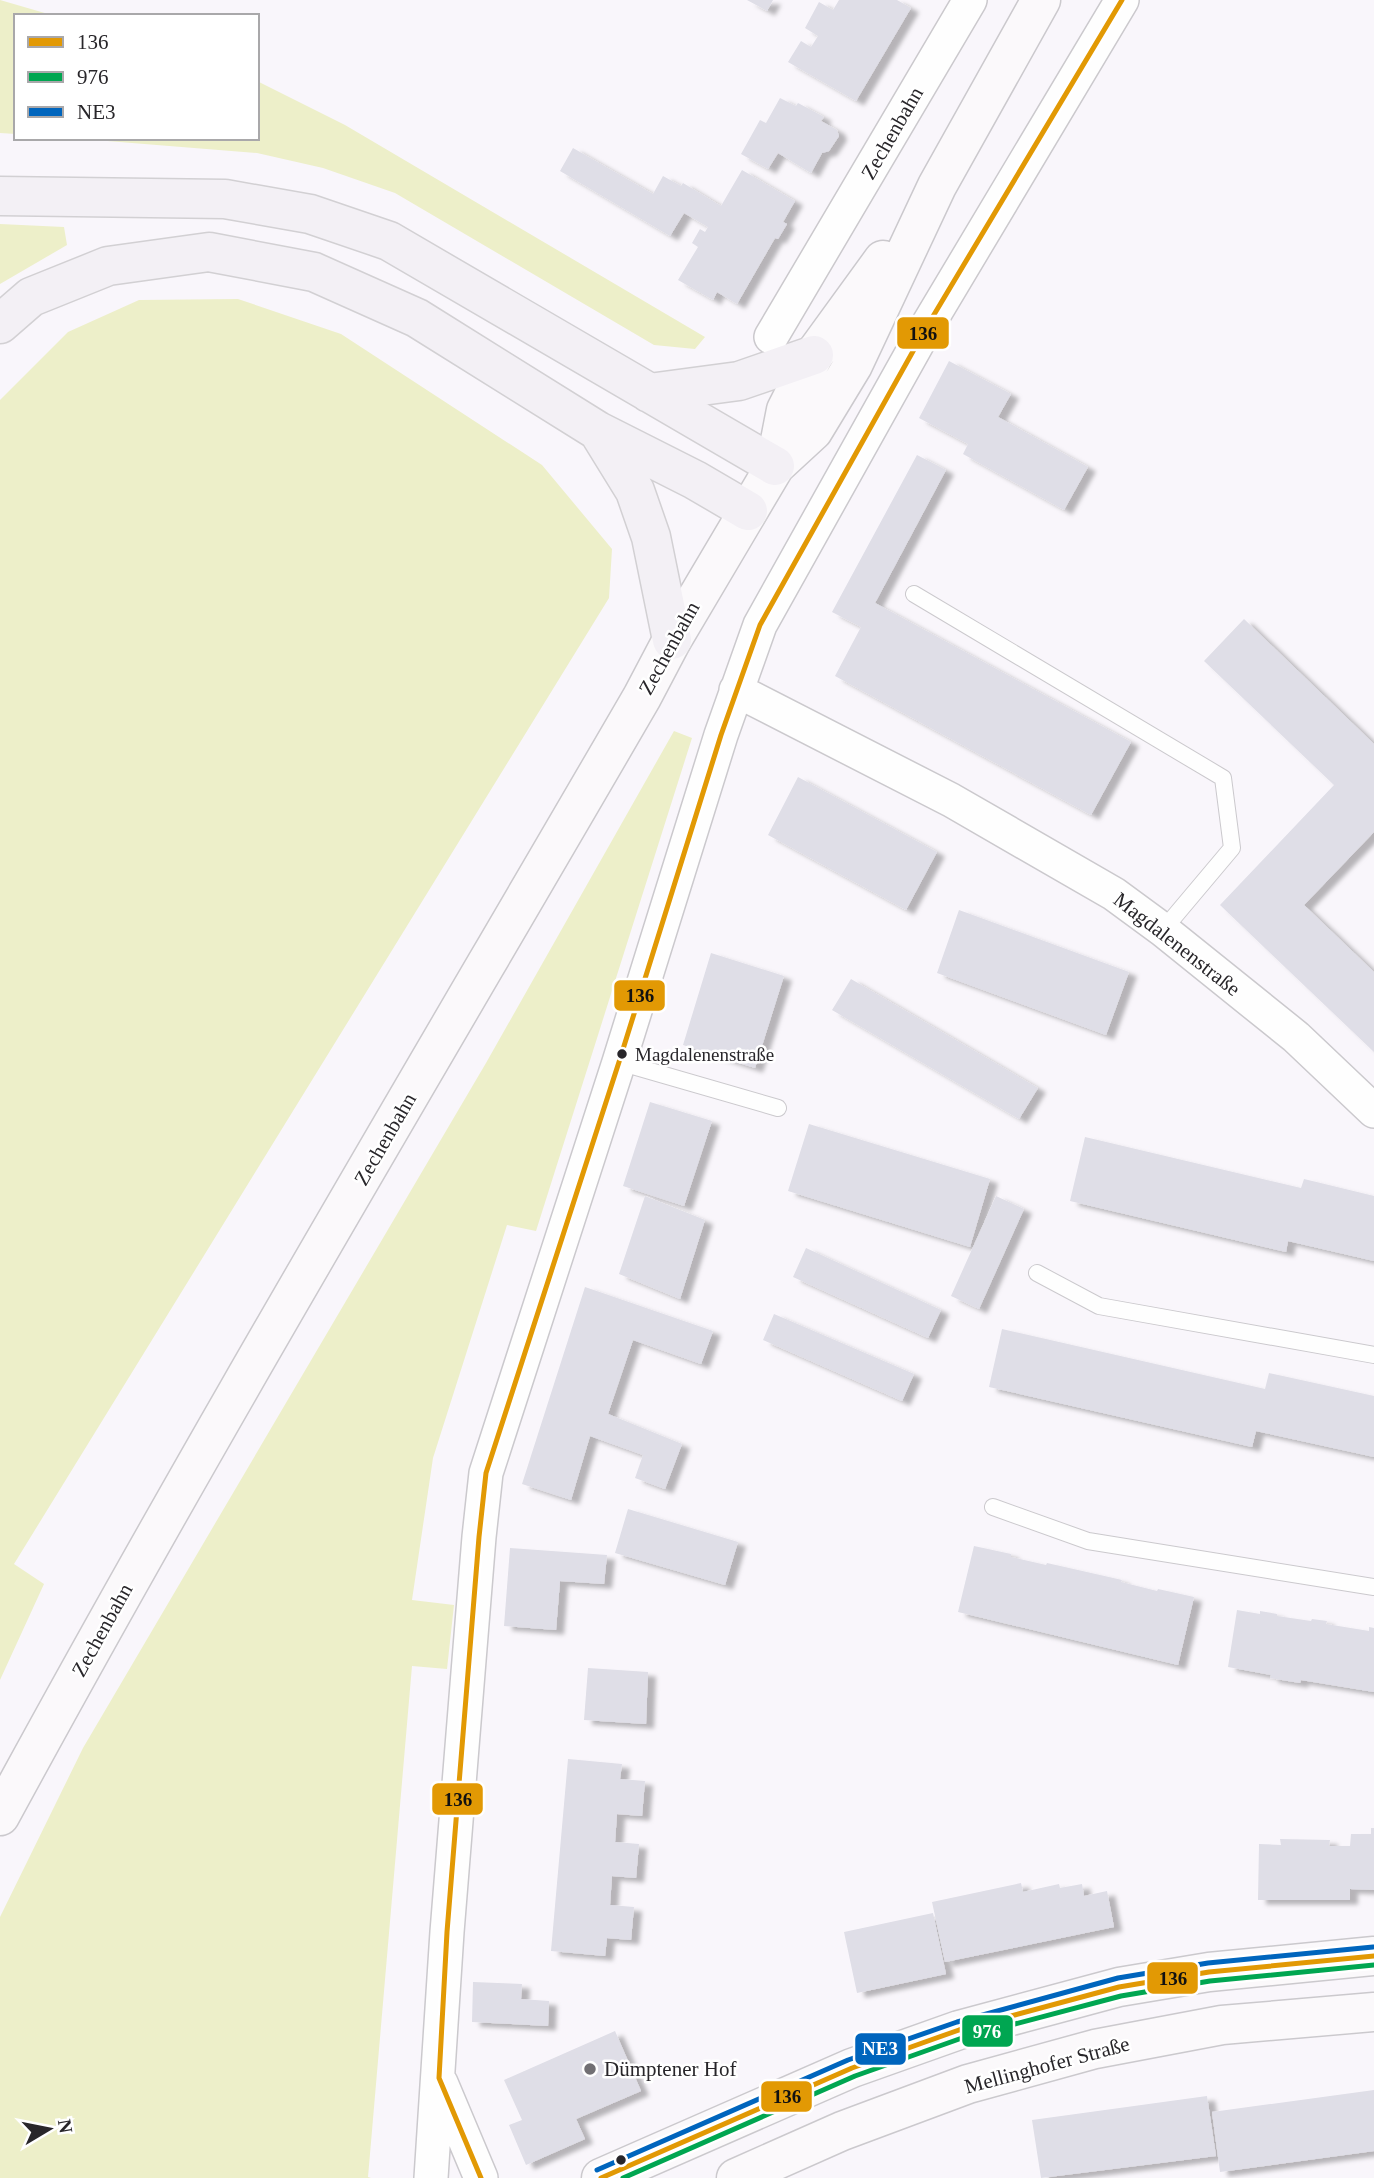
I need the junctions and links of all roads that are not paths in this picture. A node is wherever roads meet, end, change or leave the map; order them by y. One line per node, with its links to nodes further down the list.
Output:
1 (970, 0): 7 (street, Zechenbahn)
2 (1041, 0): 4 (main road, Zechenbahn)
3 (1122, 0): 15 (street)
4 (937, 186): 8 (main road, Zechenbahn); 11 (main road, Zechenbahn)
5 (0, 196): 9 (highway)
6 (0, 324): 10 (highway)
7 (771, 337)
8 (814, 355): 9 (highway); 11 (main road, Zechenbahn)
9 (649, 393): 11 (highway)
10 (598, 431): 12 (highway); 14 (highway)
11 (775, 466): 12 (main road, Zechenbahn)
12 (748, 511): 14 (main road, Zechenbahn)
13 (914, 594): 16 (lane)
14 (672, 640): 24 (main road, Zechenbahn)
15 (736, 690): 16 (street, Magdalenenstraße); 17 (street)
16 (1163, 930): 19 (street, Magdalenenstraße)
17 (619, 1062): 18 (lane); 27 (street)
18 (778, 1108)
19 (1374, 1111)
20 (1037, 1273): 21 (lane)
21 (1374, 1355)
22 (993, 1507): 23 (lane)
23 (1374, 1587)
24 (0, 1816)
25 (1374, 1956): 30 (main road)
26 (1374, 2012): 31 (main road, Mellinghofer Straße)
27 (439, 2078): 28 (street); 29 (street)
28 (431, 2178)
29 (481, 2178)
30 (601, 2178)
31 (736, 2178)

